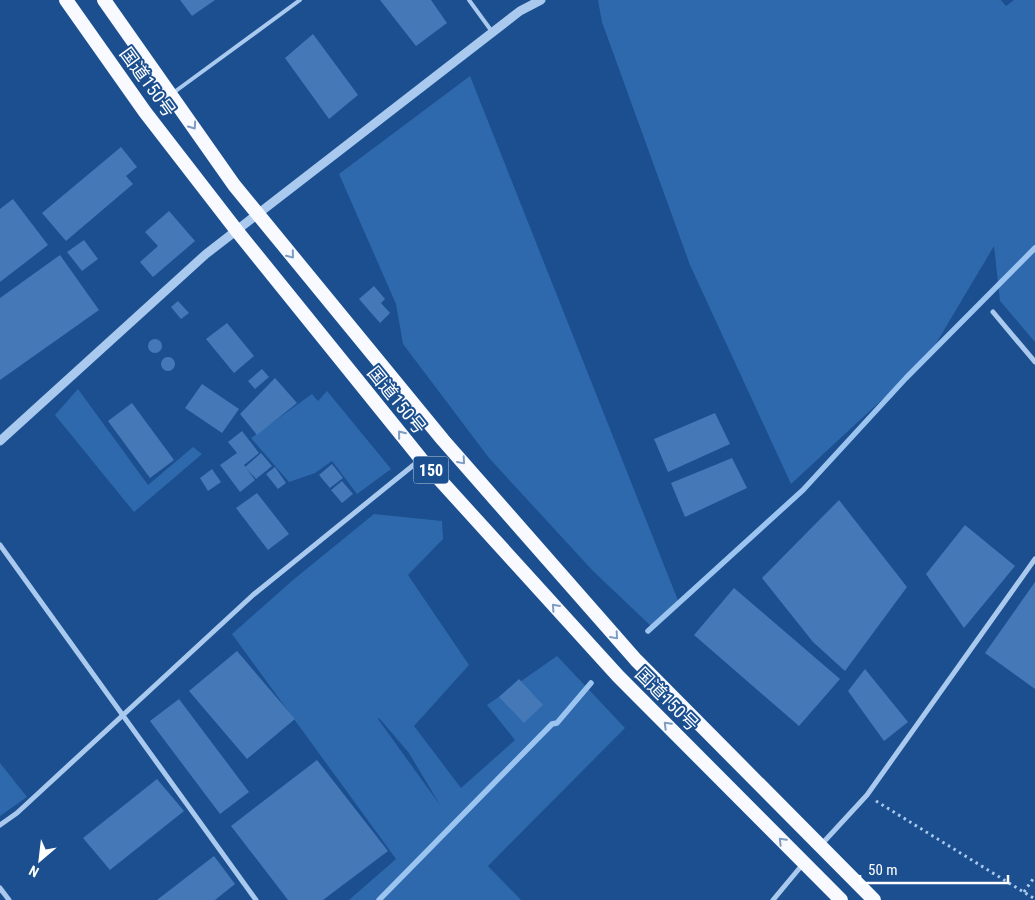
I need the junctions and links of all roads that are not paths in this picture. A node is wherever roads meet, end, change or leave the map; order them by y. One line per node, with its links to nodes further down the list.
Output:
1 (66, 0): 9 (highway, 国道150号 / 150)
2 (104, 0): 7 (highway, 国道150号 / 150)
3 (300, 0): 7 (lane)
4 (469, 0): 6 (lane)
5 (541, 0): 6 (street)
6 (493, 33): 8 (street)
7 (171, 95): 8 (highway, 国道150号 / 150, one-way to 8)
8 (258, 214): 9 (street); 18 (highway, 国道150号 / 150, one-way to 18)
9 (237, 231): 12 (street); 13 (highway, 国道150号 / 150, one-way to 9)
10 (993, 312): 11 (street)
11 (1035, 362)
12 (0, 441)
13 (421, 459): 16 (street); 19 (highway, 国道150号 / 150, one-way to 13)
14 (0, 545): 16 (street)
15 (1035, 559): 18 (street)
16 (123, 715): 17 (street); 22 (street)
17 (0, 825)
18 (820, 846): 25 (highway, 国道150号 / 150)
19 (804, 863): 23 (street); 24 (highway, 国道150号 / 150)
20 (0, 888): 21 (street)
21 (10, 900)
22 (256, 900)
23 (773, 900)
24 (841, 900)
25 (874, 900)

